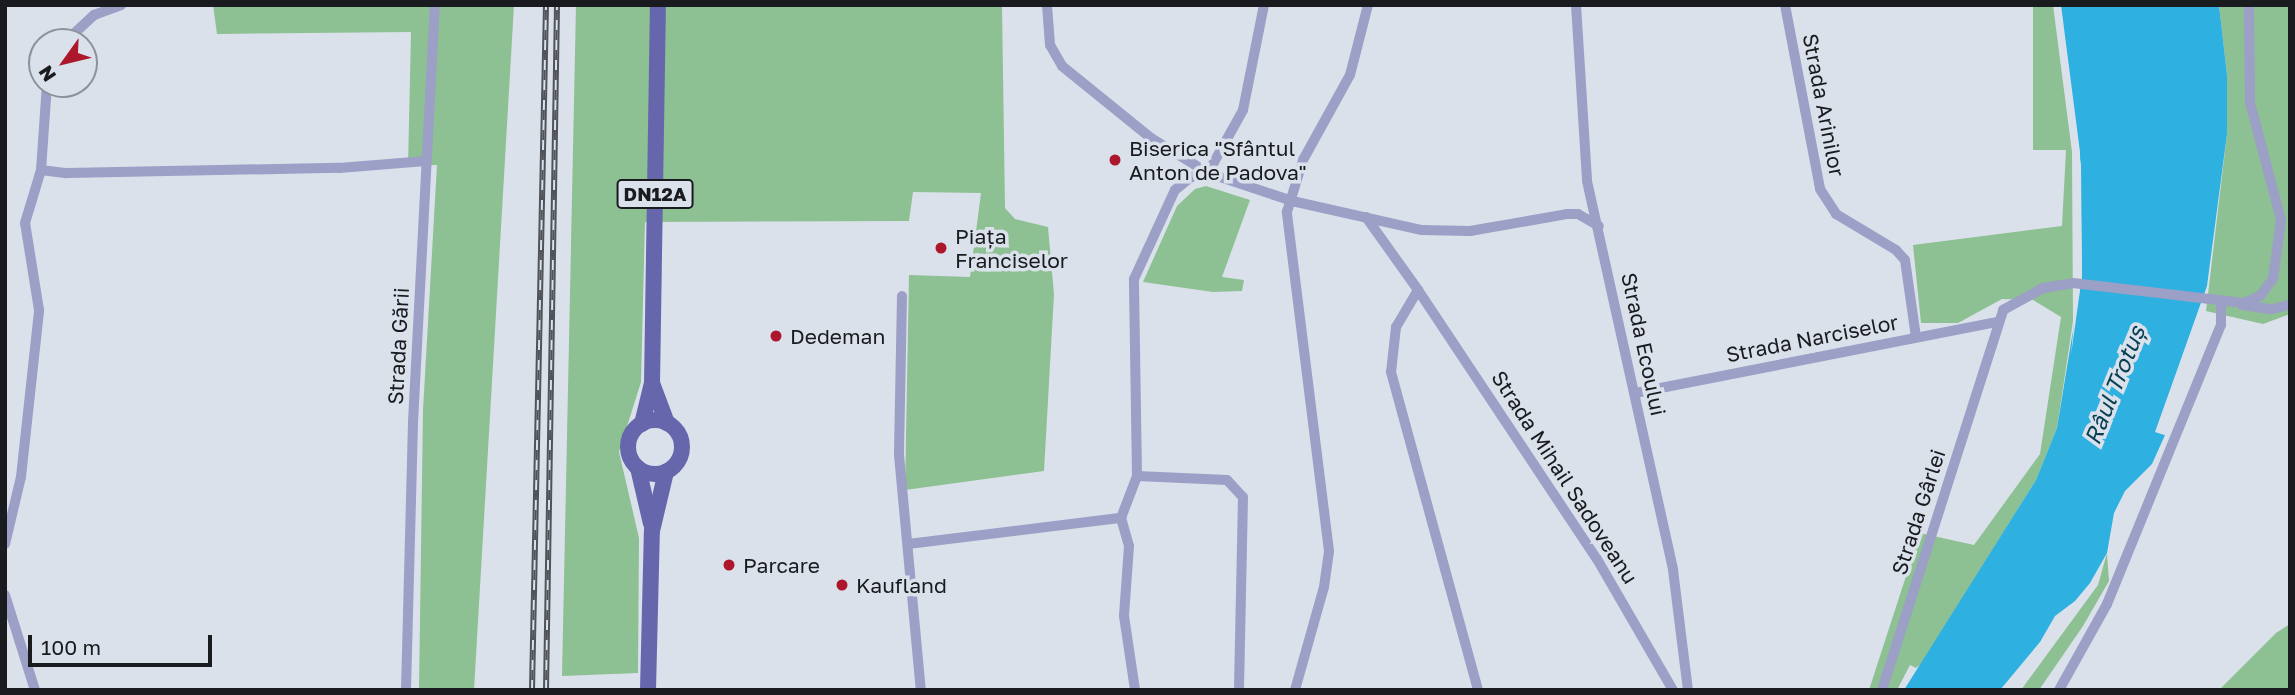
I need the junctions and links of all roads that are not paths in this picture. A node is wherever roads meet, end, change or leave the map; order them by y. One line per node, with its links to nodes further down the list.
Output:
1 (121, 5): 10 (street)
2 (435, 5): 12 (street, Strada Gării)
3 (658, 5): 24 (main road, DN12A)
4 (1047, 5): 14 (street)
5 (1264, 5): 14 (street)
6 (1368, 5): 15 (street)
7 (1576, 5): 17 (street, Strada Ecoului)
8 (1785, 5): 23 (street, Strada Arinilor)
9 (2249, 5): 20 (street)
10 (80, 28)
11 (46, 98): 13 (street)
12 (426, 160): 13 (street); 37 (street, Strada Gării)
13 (41, 170): 33 (street)
14 (1208, 173): 15 (street); 30 (street)
15 (1292, 201): 16 (street); 42 (street)
16 (1366, 218): 17 (street); 18 (street, Strada Mihail Sadoveanu)
17 (1599, 226): 25 (street, Strada Ecoului)
18 (1418, 290): 43 (street); 44 (street, Strada Mihail Sadoveanu)
19 (902, 296): 34 (street)
20 (2227, 303): 21 (street); 22 (street); 47 (street)
21 (2290, 304)
22 (1996, 322): 23 (street, Strada Narciselor); 46 (street, Strada Gârlei)
23 (1916, 337): 25 (street, Strada Narciselor)
24 (652, 383): 26 (main road); 27 (main road)
25 (1635, 393): 45 (street, Strada Ecoului)
26 (667, 423): 27 (main road); 29 (main road)
27 (642, 424): 28 (main road)
28 (638, 468): 29 (main road); 32 (main road)
29 (666, 472): 32 (main road)
30 (1138, 476): 31 (street); 41 (street)
31 (1121, 518): 34 (street); 40 (street)
32 (652, 531): 38 (main road)
33 (5, 544)
34 (908, 544): 39 (street)
35 (5, 595): 36 (street)
36 (36, 690)
37 (405, 690)
38 (648, 690)
39 (921, 690)
40 (1135, 690)
41 (1239, 690)
42 (1295, 690)
43 (1478, 690)
44 (1673, 690)
45 (1688, 690)
46 (1882, 690)
47 (2059, 690)

